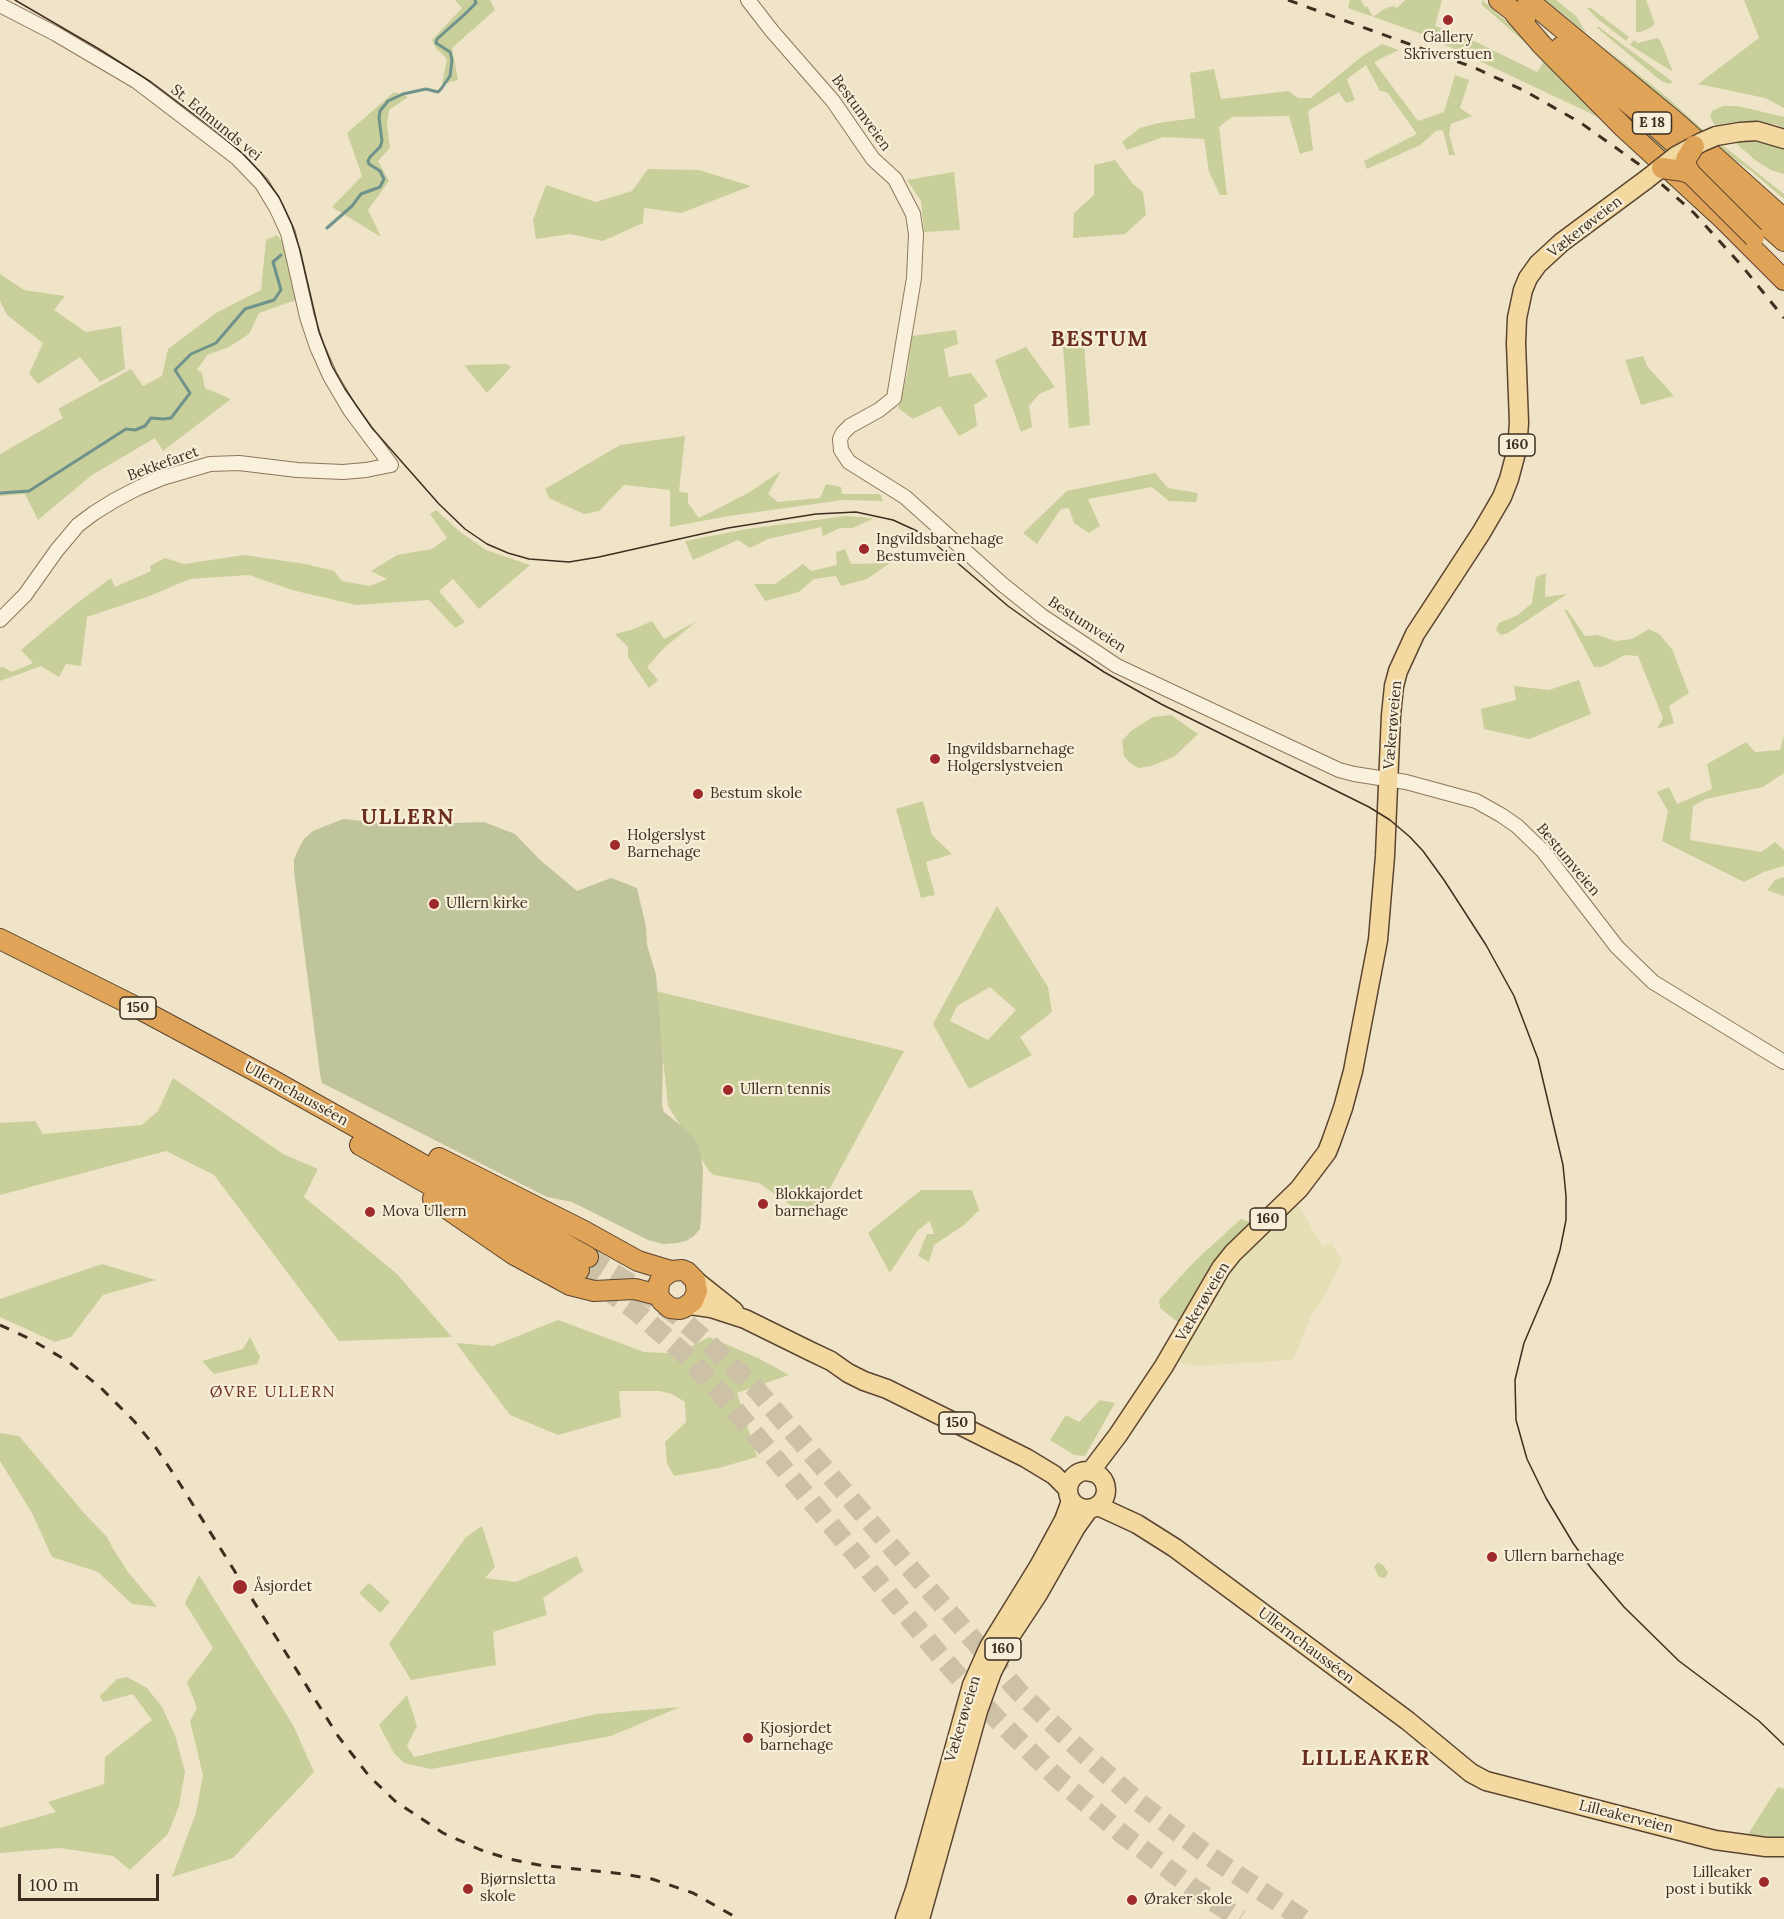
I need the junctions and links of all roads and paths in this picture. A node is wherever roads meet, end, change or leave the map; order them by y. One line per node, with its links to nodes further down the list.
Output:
1 (748, 0): 15 (street, Bestumveien)
2 (1498, 0): 4 (highway, E 18)
3 (0, 5): 13 (street, St. Edmunds vei)
4 (1521, 7): 9 (highway, E 18); 10 (highway, E 18); 12 (highway)
5 (1784, 139): 6 (main road, Vækerøveien / 160, bridge)
6 (1694, 146): 7 (main road, Vækerøveien / 160, bridge); 8 (highway, bridge)
7 (1655, 174): 8 (highway, bridge); 15 (main road, Vækerøveien / 160)
8 (1690, 174): 10 (highway, bridge)
9 (1784, 219)
10 (1780, 244): 11 (highway); 12 (highway)
11 (1784, 269)
12 (1784, 279)
13 (391, 465): 14 (street, Bekkefaret)
14 (0, 620)
15 (1388, 779): 18 (street, Bestumveien); 26 (main road, Vækerøveien / 160)
16 (0, 939): 19 (highway, Ullernchausséen / 150)
17 (0, 952): 20 (highway, Ullernchausséen / 150)
18 (1784, 1062)
19 (274, 1081): 20 (highway, Ullernchausséen / 150); 21 (highway)
20 (365, 1148): 23 (highway)
21 (671, 1271): 22 (highway); 23 (highway)
22 (694, 1280): 24 (highway); 25 (main road, Ullernchausséen / 150)
23 (658, 1295): 24 (highway)
24 (690, 1305): 25 (main road, Ullernchausséen / 150)
25 (745, 1319): 26 (main road, Ullernchausséen / 150)
26 (1088, 1491): 27 (main road, Ullernchausséen); 29 (main road, Vækerøveien / 160); 30 (main road, Vækerøveien / 160)
27 (1471, 1773): 28 (main road, Lilleakerveien)
28 (1784, 1847)
29 (905, 1919)
30 (920, 1919)

